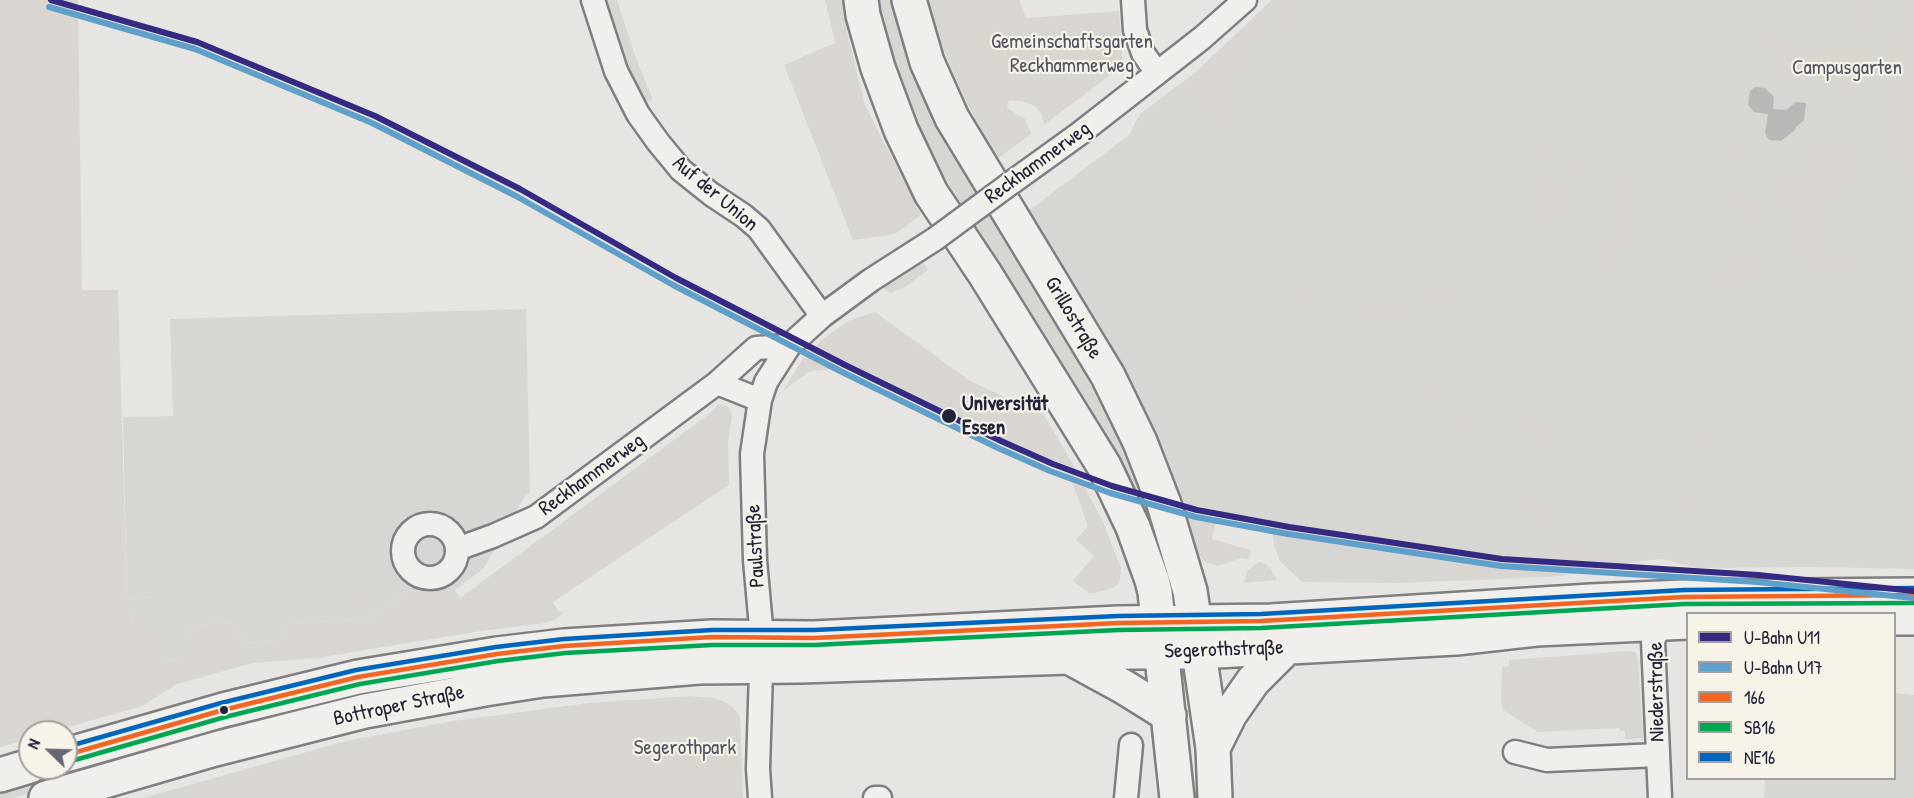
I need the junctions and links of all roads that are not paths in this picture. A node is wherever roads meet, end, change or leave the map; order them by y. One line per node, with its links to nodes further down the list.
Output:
1 (593, 0): 7 (street, Auf der Union)
2 (861, 0): 17 (main road)
3 (909, 0): 18 (main road, Grillostraße)
4 (1133, 0): 6 (street)
5 (1245, 0): 6 (street, Reckhammerweg)
6 (1156, 73): 7 (street, Reckhammerweg, bridge)
7 (822, 316): 8 (street, Paulstraße)
8 (789, 346): 9 (street, Reckhammerweg); 10 (street, Paulstraße)
9 (717, 382): 10 (street); 11 (street, Reckhammerweg)
10 (760, 400): 20 (street, Paulstraße)
11 (457, 549)
12 (1914, 595): 13 (main road, Segerothstraße)
13 (1702, 612)
14 (1677, 614): 18 (main road, Segerothstraße); 19 (main road, Segerothstraße); 27 (street, Niederstraße)
15 (1896, 618): 16 (main road)
16 (1914, 618)
17 (1160, 637): 18 (main road, Segerothstraße); 20 (main road, Segerothstraße); 21 (main road, Segerothstraße); 22 (main road)
18 (1197, 637): 19 (main road, Segerothstraße); 24 (main road, Grillostraße)
19 (1286, 648): 24 (main road)
20 (761, 651): 21 (main road, Segerothstraße); 25 (main road, Bottroper Straße); 30 (main road, Bottroper Straße); 31 (street, Paulstraße)
21 (1068, 657): 22 (main road)
22 (1169, 715): 35 (main road)
23 (1131, 745): 34 (street)
24 (1213, 748): 36 (main road, Grillostraße)
25 (78, 752)
26 (1515, 752): 27 (street)
27 (1658, 754): 37 (street, Niederstraße)
28 (18, 769): 29 (main road)
29 (0, 774)
30 (46, 798)
31 (760, 798)
32 (875, 798): 33 (street)
33 (880, 798)
34 (1126, 798)
35 (1177, 798)
36 (1215, 798)
37 (1660, 798)

